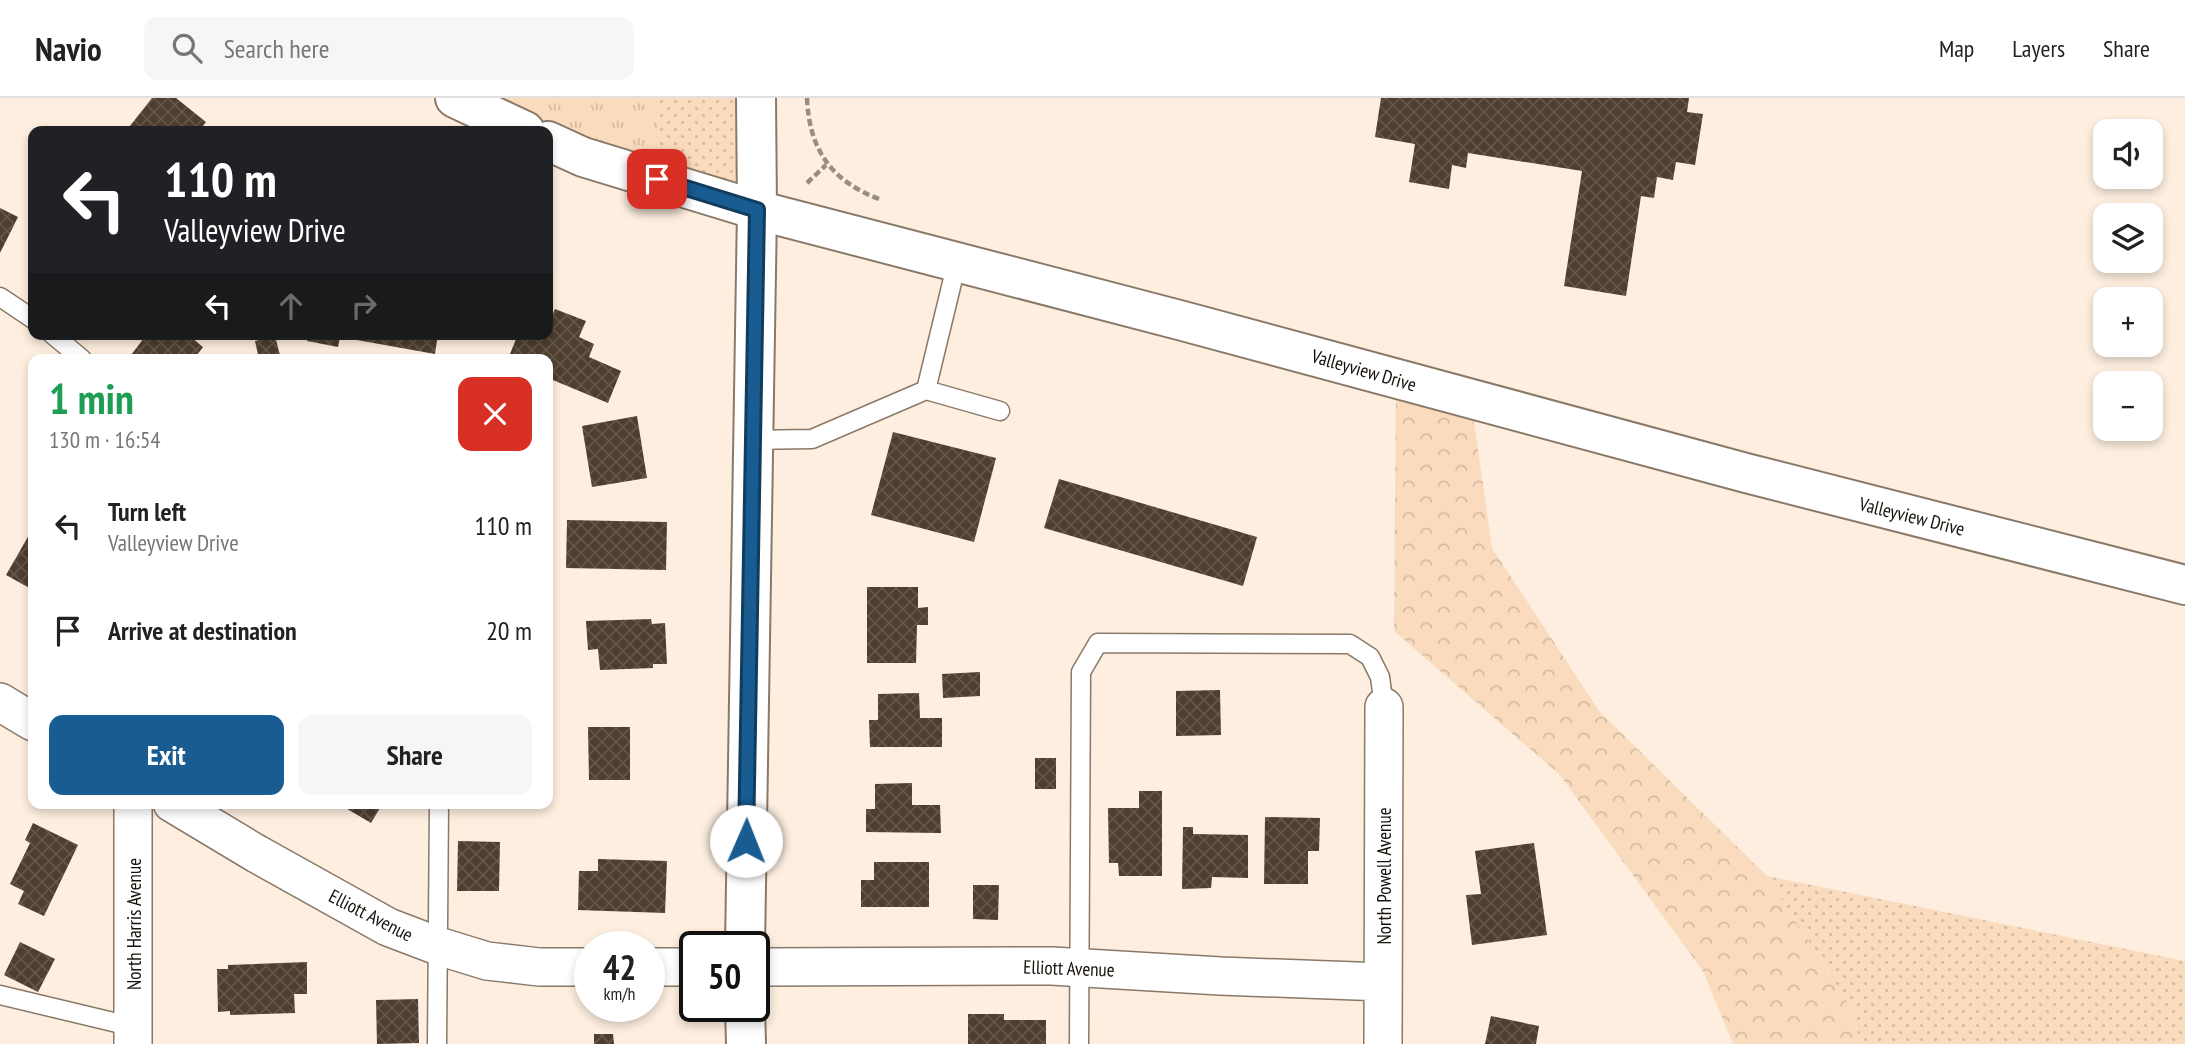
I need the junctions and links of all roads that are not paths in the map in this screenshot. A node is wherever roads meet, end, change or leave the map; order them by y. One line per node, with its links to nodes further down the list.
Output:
1 (455, 98): 3 (street)
2 (756, 98): 5 (street)
3 (514, 126)
4 (553, 143): 5 (street, Valleyview Drive)
5 (757, 210): 6 (street, Valleyview Drive); 13 (street)
6 (957, 262): 11 (lane); 14 (street, Valleyview Drive)
7 (0, 298): 8 (lane)
8 (28, 316)
9 (59, 340): 10 (lane)
10 (76, 354)
11 (926, 390): 12 (lane); 13 (lane)
12 (1000, 411)
13 (752, 440): 21 (street)
14 (2185, 585)
15 (0, 702): 17 (street)
16 (1384, 707): 25 (lane); 26 (street, North Powell Avenue)
17 (28, 719)
18 (133, 809): 29 (street, North Harris Avenue)
19 (182, 809): 22 (street, Elliott Avenue)
20 (439, 809): 22 (lane)
21 (745, 931)
22 (438, 946): 23 (street, Elliott Avenue); 30 (lane)
23 (574, 967)
24 (770, 967): 25 (street, Elliott Avenue)
25 (1080, 968): 26 (street, Elliott Avenue); 32 (lane)
26 (1383, 982): 33 (street, North Powell Avenue)
27 (0, 995): 29 (lane)
28 (745, 1022): 31 (street)
29 (134, 1036)
30 (438, 1044)
31 (746, 1044)
32 (1079, 1044)
33 (1383, 1044)

